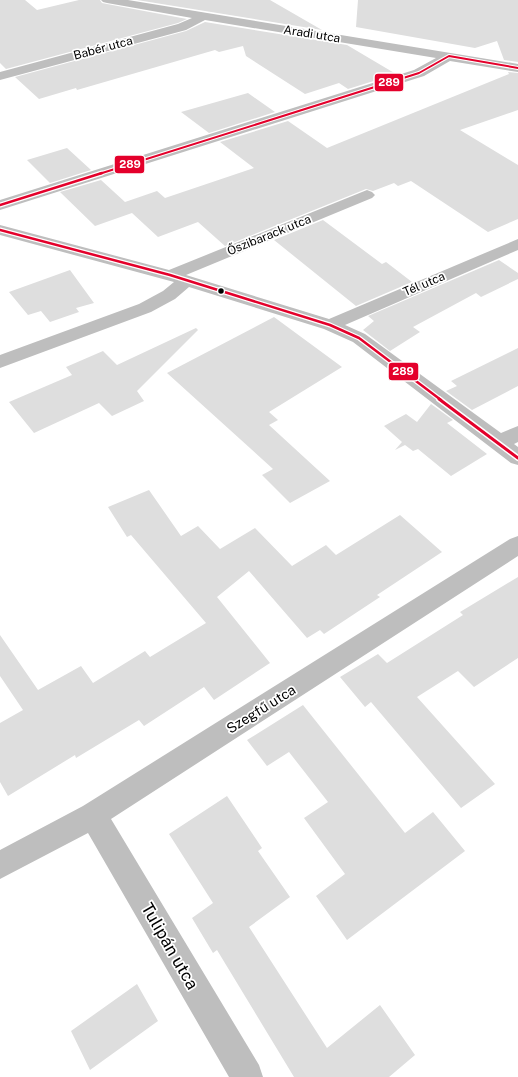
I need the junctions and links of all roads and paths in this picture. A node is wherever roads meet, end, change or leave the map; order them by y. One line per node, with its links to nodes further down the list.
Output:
1 (107, 0): 2 (street, Aradi utca)
2 (204, 16): 3 (street, Aradi utca); 5 (street, Babér utca)
3 (449, 56): 4 (street, Aradi utca); 7 (street)
4 (518, 68)
5 (0, 76)
6 (368, 194): 10 (street, Őszibarack utca)
7 (0, 205)
8 (0, 230): 10 (street)
9 (518, 244): 12 (street, Tél utca)
10 (170, 275): 11 (street)
11 (187, 280): 12 (street); 13 (street)
12 (330, 324): 15 (street)
13 (0, 362)
14 (518, 434): 15 (street)
15 (500, 443): 16 (street)
16 (518, 458)
17 (518, 545): 18 (street, Szegfű utca)
18 (93, 815): 19 (street, Szegfű utca); 20 (street, Tulipán utca)
19 (0, 865)
20 (247, 1077)

